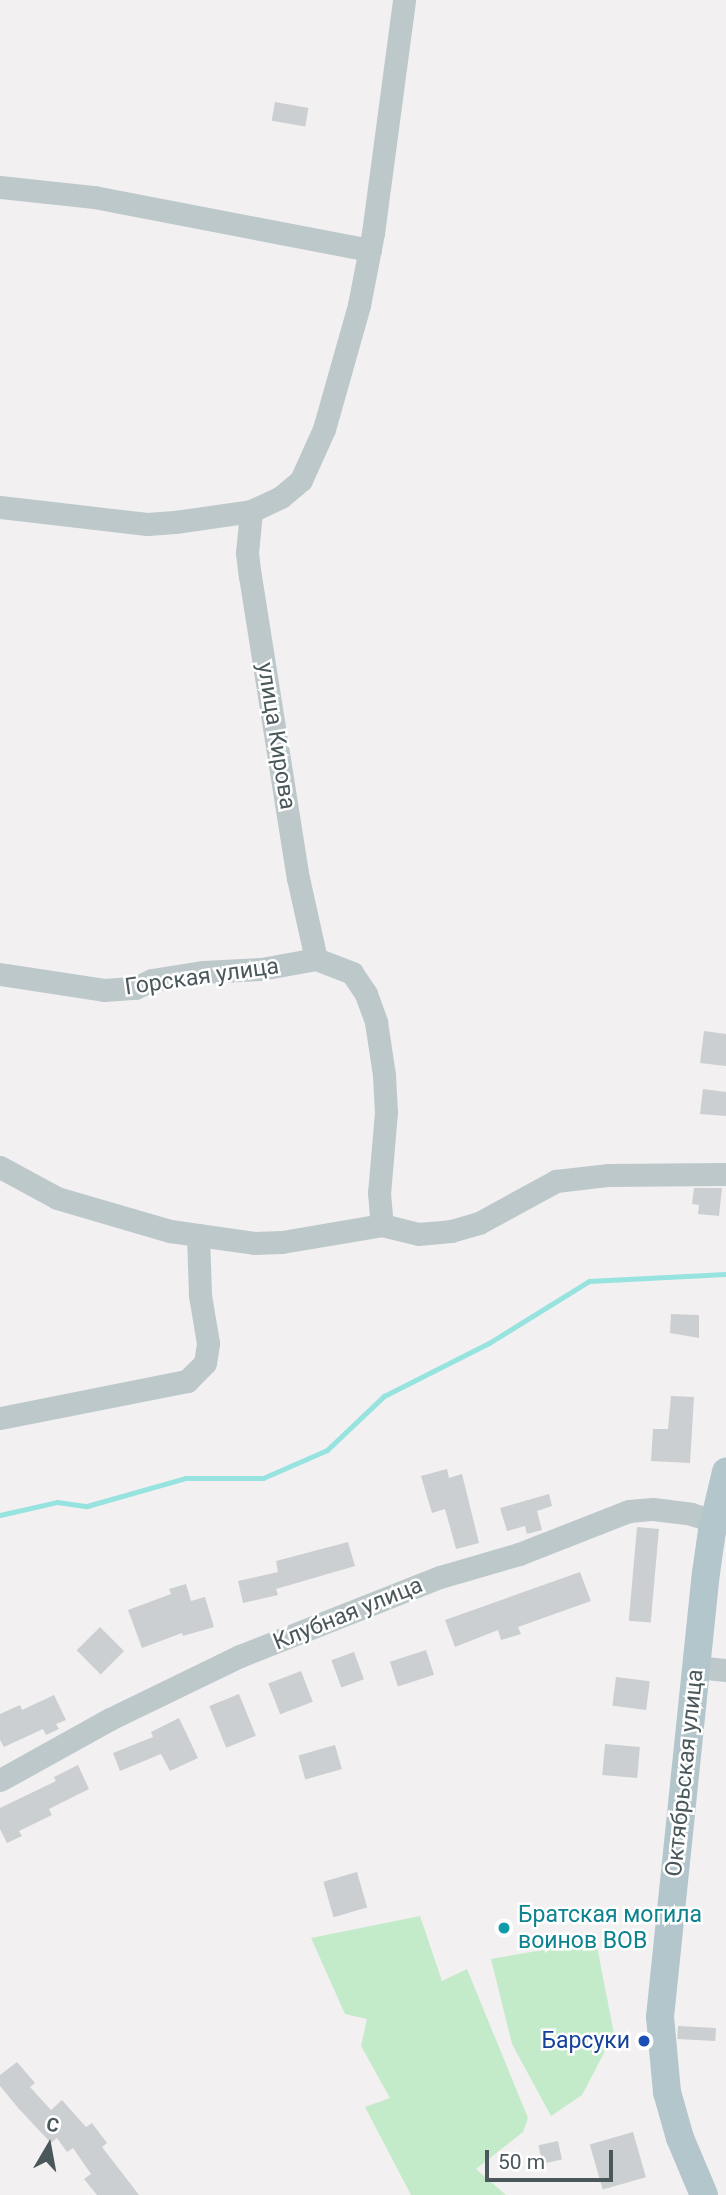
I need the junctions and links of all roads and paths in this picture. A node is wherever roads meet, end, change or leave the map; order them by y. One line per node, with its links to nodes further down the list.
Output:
1 (404, 0): 3 (street)
2 (0, 187): 3 (street)
3 (370, 250): 5 (street)
4 (0, 508): 5 (street)
5 (251, 511): 6 (street, улица Кирова)
6 (316, 959): 7 (street, Горская улица); 10 (street)
7 (0, 974)
8 (0, 1167): 11 (street)
9 (726, 1174): 10 (street)
10 (382, 1225): 11 (street)
11 (198, 1235): 12 (street)
12 (0, 1418)
13 (726, 1472): 14 (main road, Октябрьская улица)
14 (714, 1521): 15 (main road, Октябрьская улица); 17 (street, Клубная улица)
15 (696, 1667): 16 (street); 18 (main road, Октябрьская улица)
16 (726, 1670)
17 (0, 1780)
18 (704, 2195)

